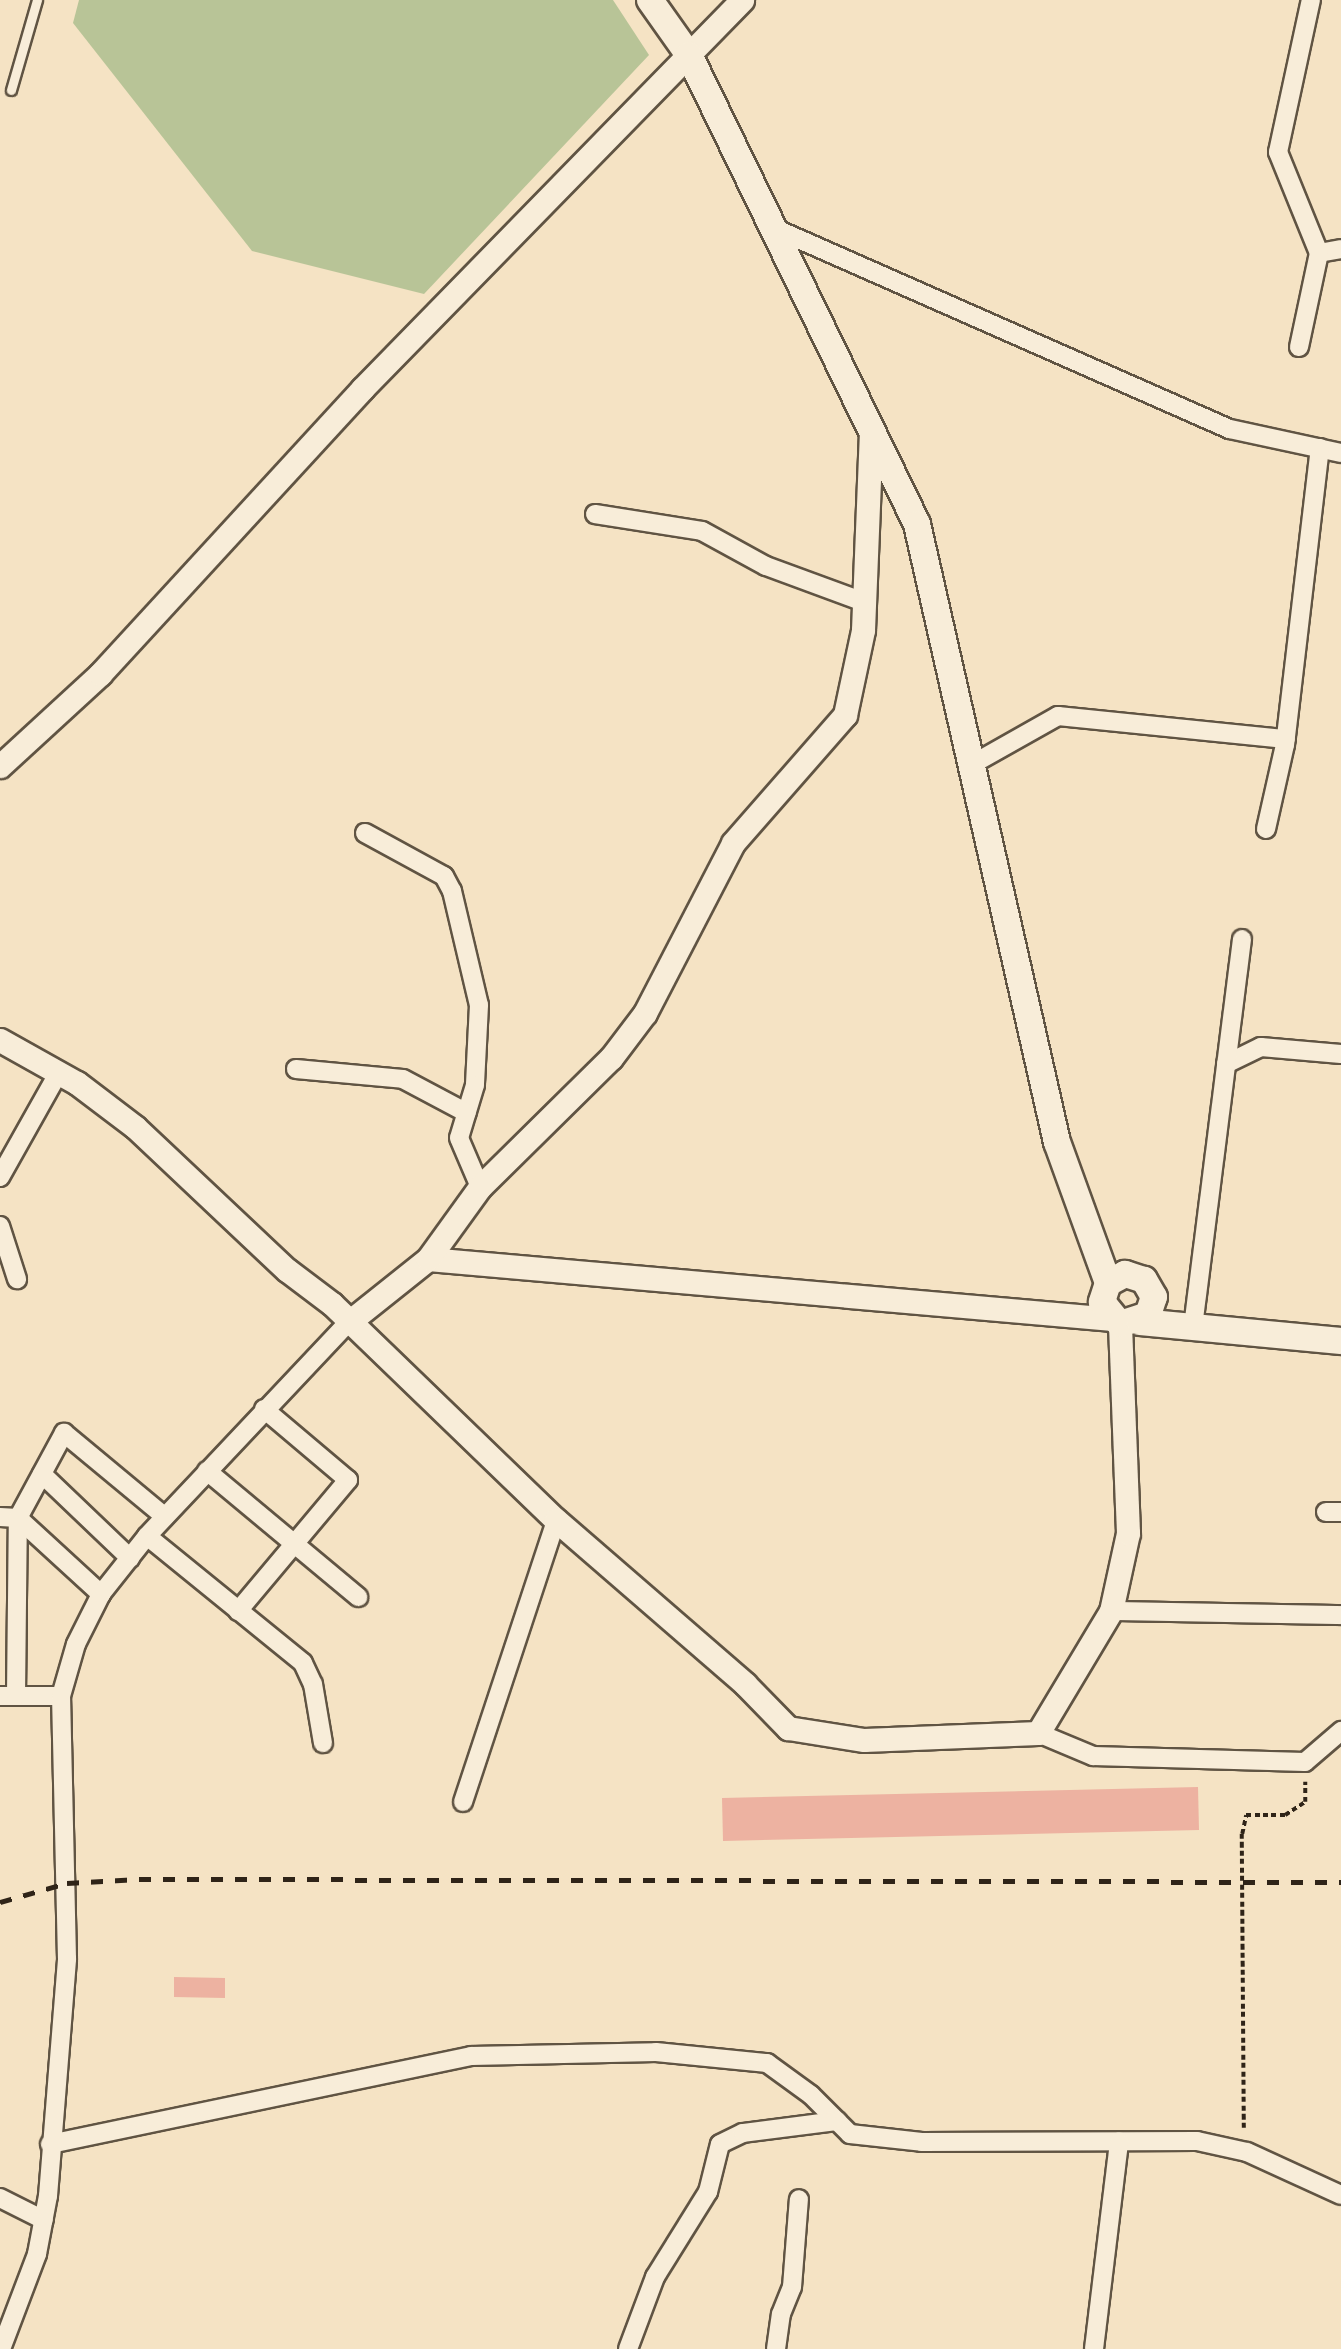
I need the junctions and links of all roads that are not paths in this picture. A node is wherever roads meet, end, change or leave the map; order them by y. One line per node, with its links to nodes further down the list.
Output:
1 (37, 0): 6 (lane)
2 (650, 0): 5 (main road)
3 (742, 0): 5 (street)
4 (1311, 0): 9 (street)
5 (690, 55): 7 (main road); 18 (street)
6 (11, 90)
7 (776, 229): 11 (main road); 12 (street)
8 (1341, 249): 9 (street)
9 (1319, 253): 10 (street)
10 (1299, 347)
11 (871, 425): 15 (street); 17 (main road)
12 (1320, 449): 13 (street); 16 (street)
13 (1341, 453)
14 (595, 514): 15 (street)
15 (864, 602): 29 (street)
16 (1286, 739): 17 (street); 19 (street)
17 (971, 765): 33 (main road)
18 (0, 766)
19 (1266, 828)
20 (365, 833): 27 (street)
21 (1242, 939): 24 (street)
22 (0, 1040): 26 (street)
23 (1341, 1054): 24 (street)
24 (1226, 1064): 36 (street)
25 (296, 1069): 27 (street)
26 (59, 1072): 28 (street); 34 (street)
27 (467, 1113): 29 (street)
28 (0, 1177)
29 (480, 1186): 31 (street)
30 (0, 1226): 32 (street)
31 (428, 1259): 34 (street); 35 (street)
32 (16, 1279)
33 (1108, 1283): 35 (main road); 35 (main road)
34 (349, 1322): 38 (street); 43 (street)
35 (1124, 1322): 36 (main road); 50 (street)
36 (1193, 1327): 37 (main road)
37 (1341, 1341)
38 (264, 1409): 39 (street); 45 (street)
39 (207, 1471): 42 (street); 45 (street)
40 (43, 1474): 41 (street); 42 (street); 46 (street)
41 (9, 1517): 47 (street); 52 (street)
42 (165, 1517): 44 (street)
43 (556, 1520): 55 (street); 57 (street)
44 (147, 1536): 46 (street); 49 (street)
45 (295, 1544): 48 (street); 49 (street)
46 (130, 1558): 47 (street)
47 (101, 1594): 53 (street)
48 (358, 1597)
49 (238, 1611): 56 (street)
50 (1111, 1611): 51 (street); 55 (street)
51 (1341, 1615)
52 (8, 1696): 53 (street)
53 (61, 1696): 60 (street)
54 (1341, 1731): 55 (street)
55 (1038, 1733)
56 (323, 1743)
57 (463, 1802)
58 (836, 2121): 59 (street); 60 (street); 66 (street)
59 (1119, 2141): 61 (street); 68 (street)
60 (50, 2144): 64 (street)
61 (1341, 2194)
62 (0, 2197): 64 (street)
63 (799, 2199): 67 (street)
64 (44, 2220): 65 (street)
65 (1, 2349)
66 (628, 2349)
67 (776, 2349)
68 (1094, 2349)

